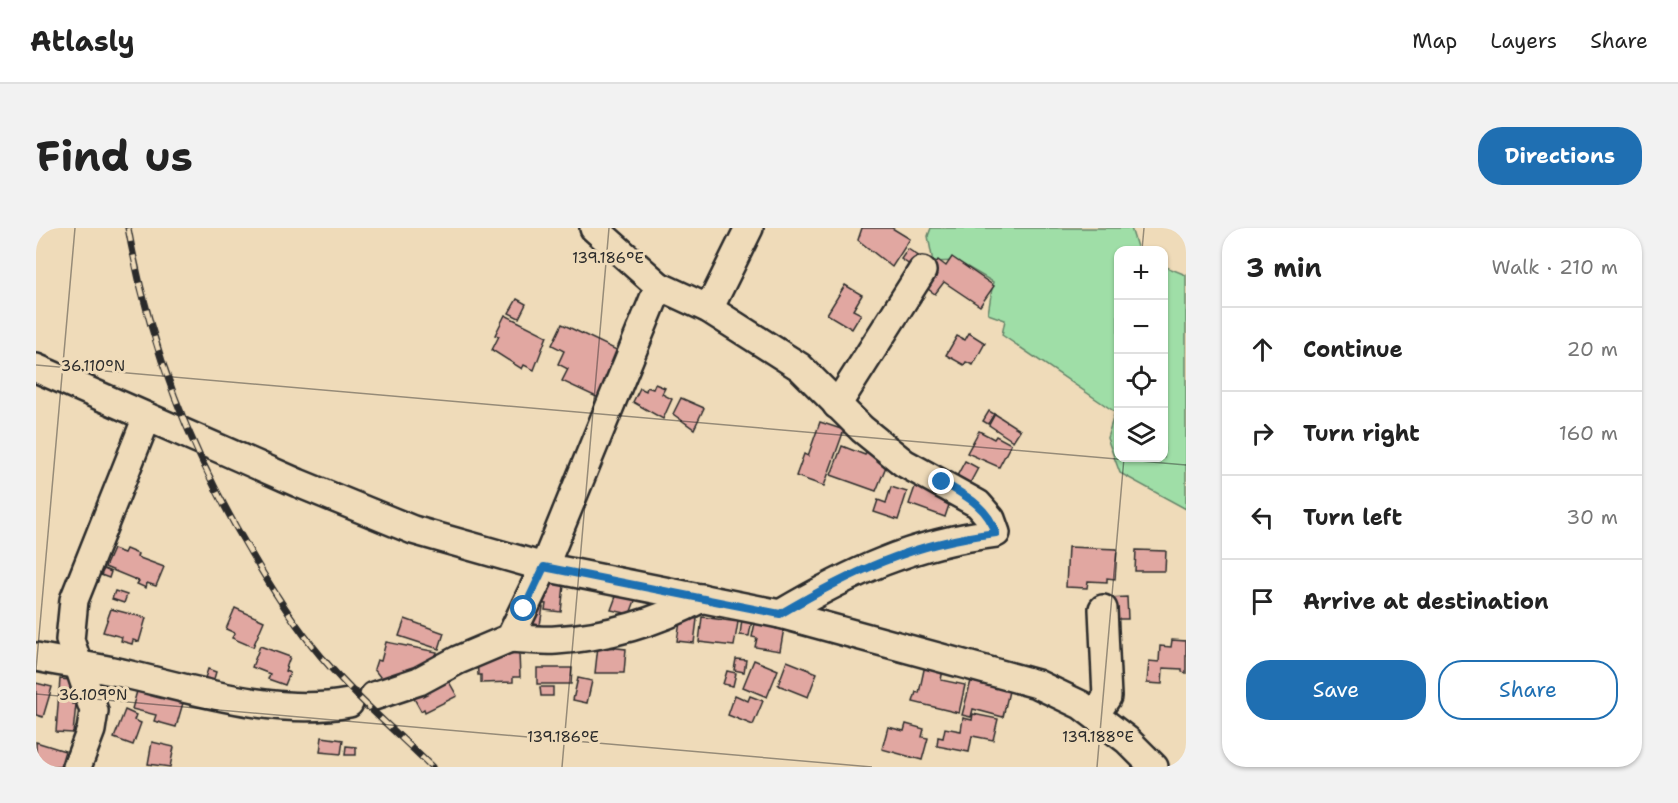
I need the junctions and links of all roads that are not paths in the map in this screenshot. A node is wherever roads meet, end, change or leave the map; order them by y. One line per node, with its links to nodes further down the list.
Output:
1 (594, 228): 4 (street)
2 (749, 228): 5 (street)
3 (922, 271): 7 (street)
4 (659, 286): 5 (street); 9 (street)
5 (709, 309): 7 (street)
6 (36, 368): 8 (street)
7 (837, 405): 12 (street)
8 (147, 417): 9 (street); 15 (street)
9 (544, 567): 10 (street); 13 (street)
10 (702, 598): 12 (street); 13 (street)
11 (1103, 609): 16 (street)
12 (780, 614): 16 (street)
13 (510, 638): 15 (street)
14 (36, 657): 15 (street)
15 (78, 663): 17 (street)
16 (1095, 715): 18 (street)
17 (88, 754)
18 (1154, 767)

